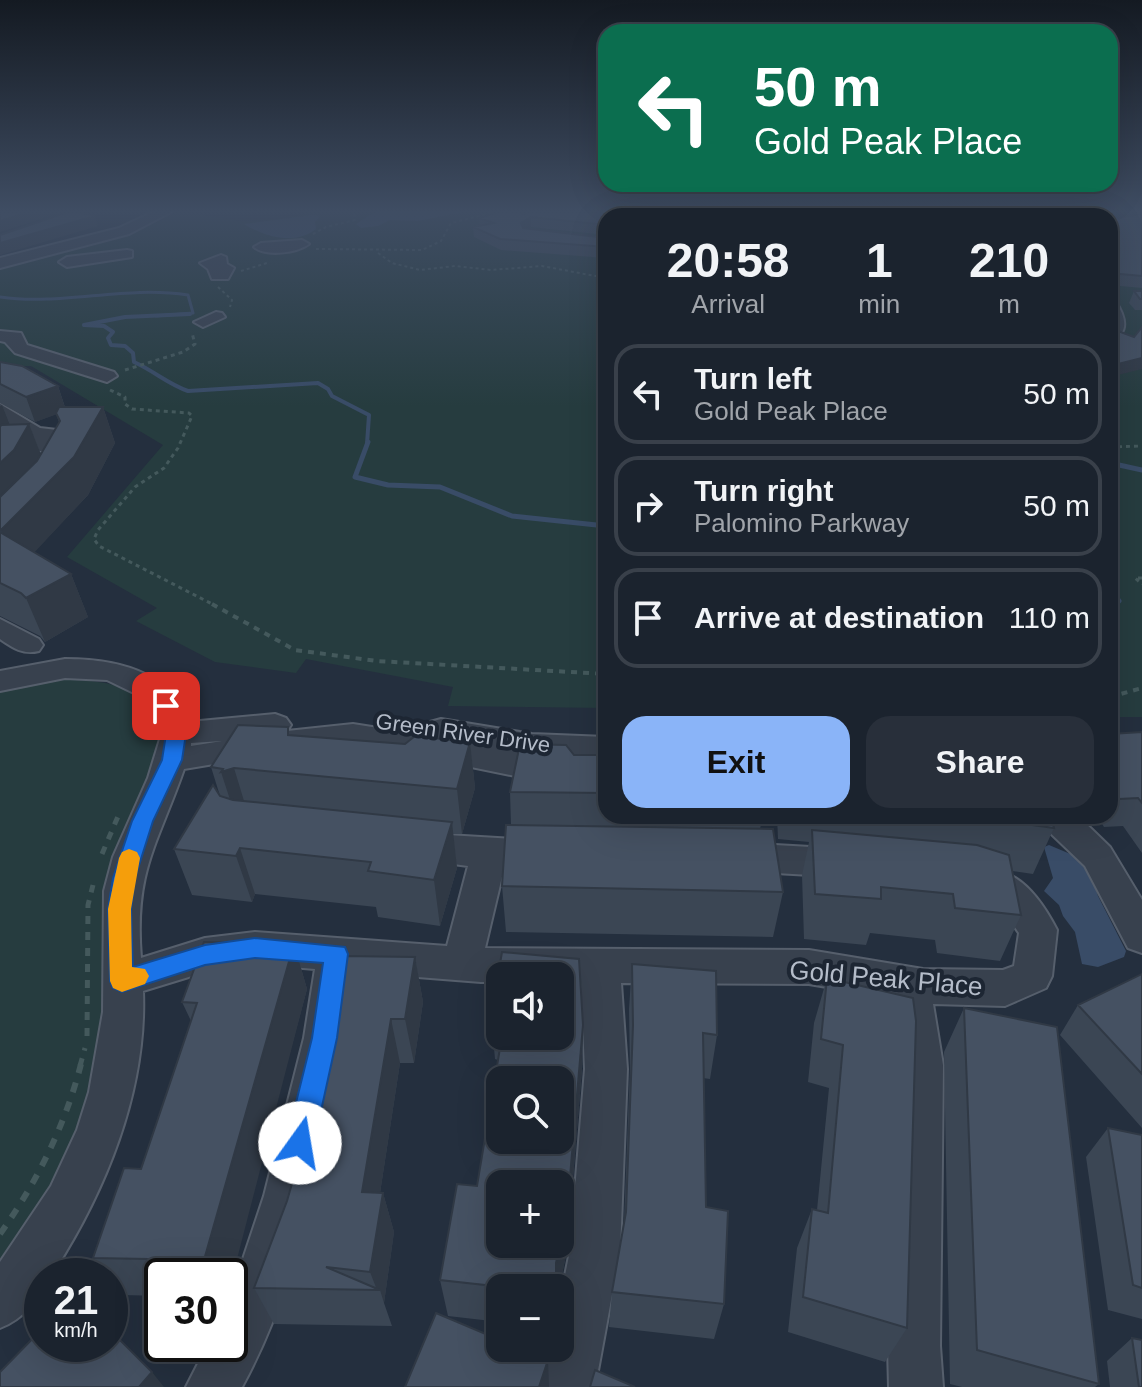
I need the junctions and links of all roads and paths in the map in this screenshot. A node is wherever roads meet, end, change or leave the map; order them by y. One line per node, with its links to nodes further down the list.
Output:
1 (0, 336): 4 (street)
2 (159, 359): 3 (path)
3 (126, 370)
4 (107, 376): 15 (path)
5 (0, 410): 6 (street)
6 (36, 441): 9 (street); 10 (street)
7 (1142, 446): 8 (path)
8 (1118, 447)
9 (0, 458)
10 (53, 468)
11 (1142, 578): 12 (path)
12 (1142, 584)
13 (0, 627): 14 (street)
14 (29, 645)
15 (598, 674)
16 (0, 681): 19 (street)
17 (1142, 688): 18 (path)
18 (1118, 695)
19 (174, 747): 20 (street, Green River Drive); 21 (street, Green River Drive); 36 (street)
20 (598, 748)
21 (598, 769)
22 (124, 805): 28 (path)
23 (1063, 824): 32 (street)
24 (384, 844): 25 (street)
25 (489, 854): 26 (street); 34 (street)
26 (582, 856)
27 (706, 857): 29 (street)
28 (98, 867)
29 (886, 867)
30 (959, 874): 37 (street, Gold Peak Place)
31 (95, 879): 38 (path)
32 (1142, 937)
33 (337, 954): 34 (street, Gold Peak Place); 36 (street, Gold Peak Place); 40 (street)
34 (462, 964): 35 (street, Gold Peak Place)
35 (600, 968): 37 (street, Gold Peak Place); 41 (street)
36 (122, 981): 39 (street)
37 (910, 984): 42 (street)
38 (0, 1234)
39 (0, 1303)
40 (213, 1387)
41 (568, 1387)
42 (916, 1387)

